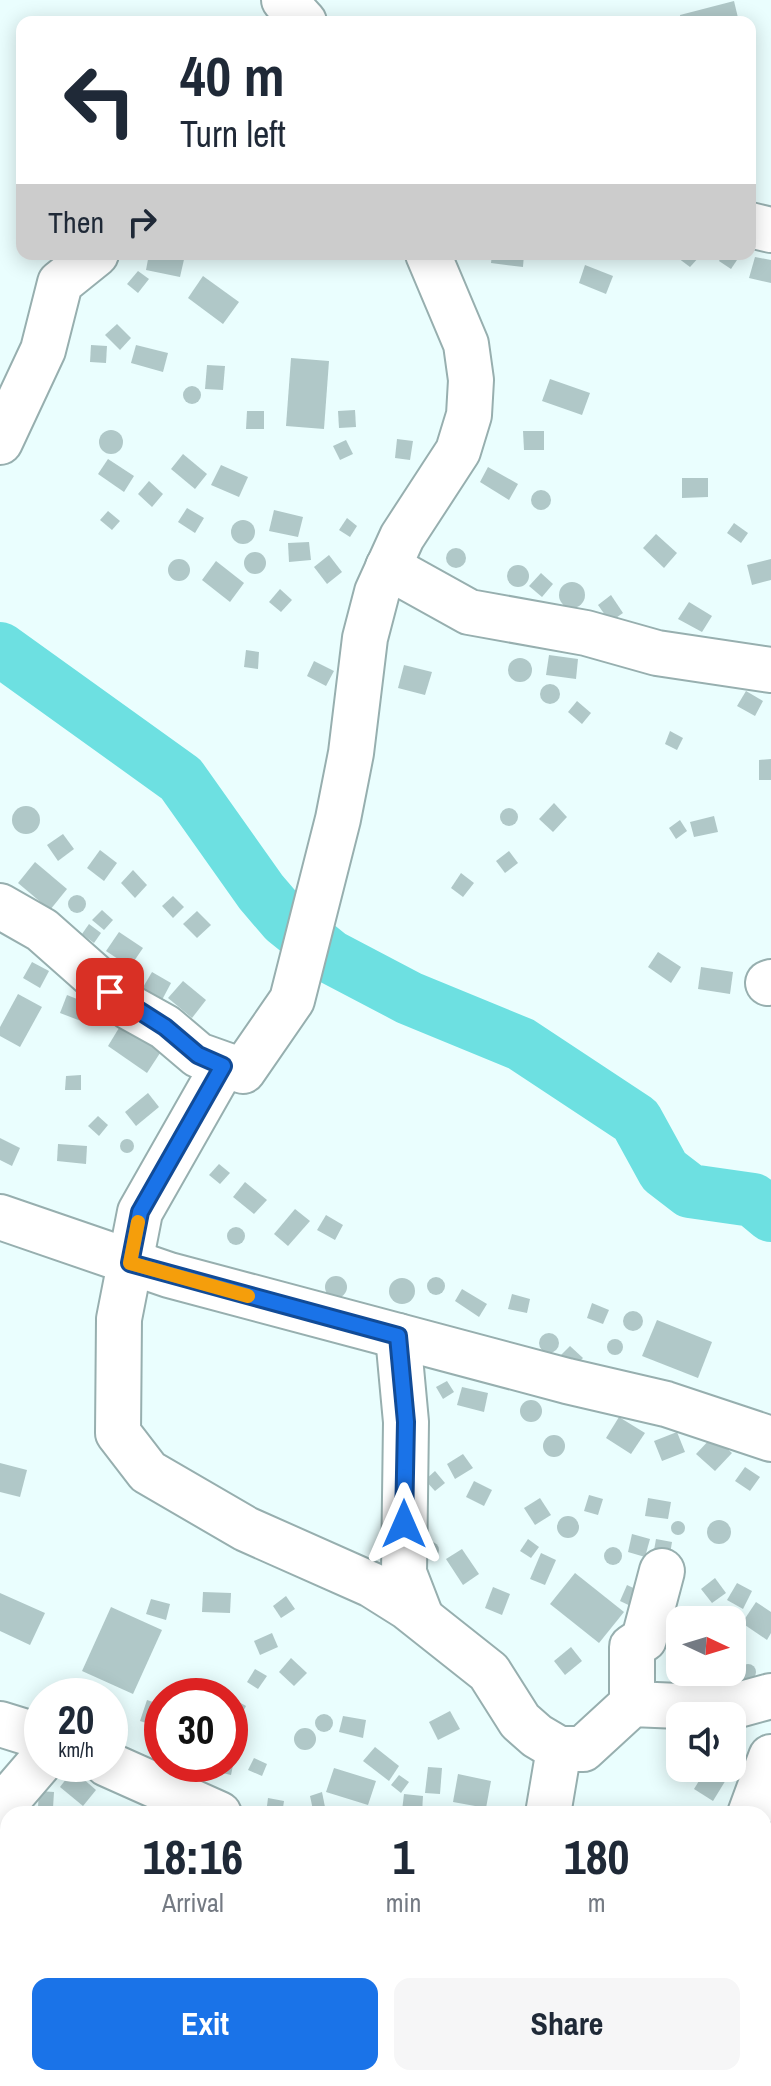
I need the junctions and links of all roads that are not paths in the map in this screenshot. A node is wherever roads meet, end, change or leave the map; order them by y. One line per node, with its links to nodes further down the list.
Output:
1 (284, 0): 2 (street)
2 (299, 16)
3 (89, 260): 5 (street)
4 (431, 260): 6 (street)
5 (0, 442)
6 (388, 567): 7 (street); 9 (street)
7 (771, 670)
8 (0, 906): 9 (street)
9 (223, 1066): 11 (street)
10 (1, 1220): 11 (street)
11 (130, 1263): 12 (street); 15 (street)
12 (398, 1336): 13 (street); 15 (street)
13 (771, 1439)
14 (662, 1571): 17 (street)
15 (421, 1617): 20 (street)
16 (771, 1696): 17 (street)
17 (632, 1704): 20 (street)
18 (0, 1724): 19 (street)
19 (24, 1731)
20 (559, 1749): 26 (street)
21 (771, 1757): 27 (street)
22 (128, 1773): 25 (street)
23 (24, 1781): 24 (street)
24 (3, 1806)
25 (201, 1806)
26 (549, 1806)
27 (753, 1806)

